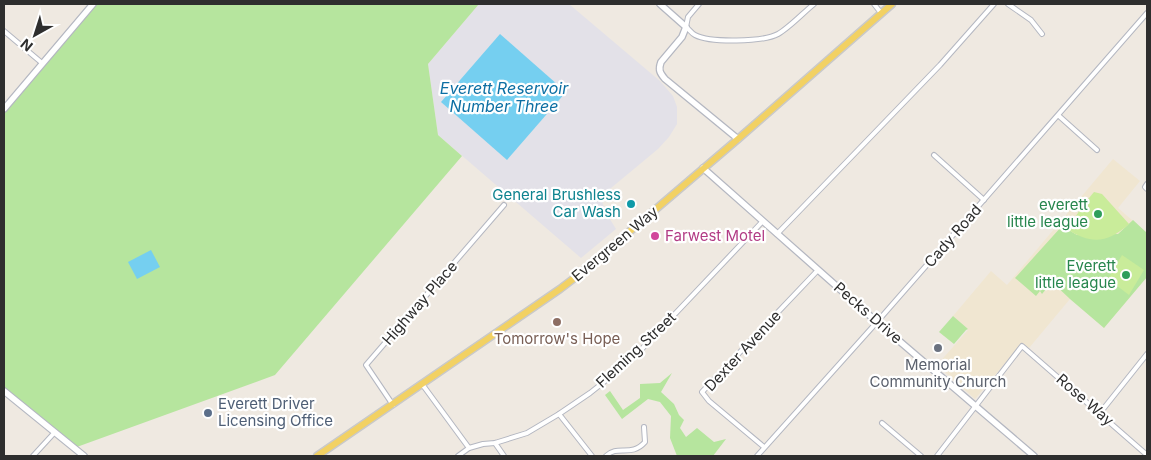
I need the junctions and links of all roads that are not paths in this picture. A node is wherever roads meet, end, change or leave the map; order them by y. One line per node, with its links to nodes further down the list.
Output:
1 (93, 4): 14 (street)
2 (660, 4): 11 (street)
3 (698, 4): 11 (street)
4 (814, 4): 11 (street)
5 (874, 4): 9 (street)
6 (892, 4): 9 (main road, Evergreen Way)
7 (994, 4): 24 (street)
8 (1008, 4): 13 (street)
9 (881, 13): 17 (main road, Evergreen Way)
10 (1147, 14): 16 (street, Cady Road)
11 (686, 27): 17 (street)
12 (4, 31): 14 (street)
13 (1042, 34)
14 (42, 63): 15 (street)
15 (4, 109)
16 (1059, 116): 18 (street); 21 (street, Cady Road)
17 (738, 139): 20 (main road, Evergreen Way)
18 (1097, 150)
19 (934, 155): 21 (street)
20 (703, 168): 23 (street, Pecks Drive); 28 (main road, Evergreen Way)
21 (984, 200): 26 (street, Cady Road)
22 (504, 205): 30 (street, Highway Place)
23 (763, 222): 24 (street, Pecks Drive); 33 (street, Fleming Street)
24 (778, 234): 25 (street, Pecks Drive)
25 (818, 270): 26 (street, Pecks Drive); 38 (street, Dexter Avenue)
26 (877, 322): 31 (street, Pecks Drive); 38 (street, Cady Road)
27 (1147, 354): 32 (street)
28 (422, 384): 30 (main road, Evergreen Way); 39 (street)
29 (4, 391): 36 (street)
30 (393, 404): 43 (main road, Evergreen Way)
31 (976, 406): 32 (street, Rose Way); 50 (street); 51 (street, Pecks Drive)
32 (1100, 413): 40 (street, Rose Way)
33 (559, 414): 37 (street, Fleming Street); 46 (street)
34 (882, 423): 49 (street)
35 (644, 427): 47 (street)
36 (55, 432): 41 (street); 42 (street)
37 (495, 442): 39 (street, Fleming Street); 45 (street)
38 (764, 447): 48 (street, Cady Road)
39 (469, 448): 44 (street, Fleming Street)
40 (1147, 455)
41 (33, 456)
42 (84, 456)
43 (317, 456)
44 (458, 456)
45 (504, 456)
46 (592, 456)
47 (606, 456)
48 (757, 456)
49 (921, 456)
50 (937, 456)
51 (1034, 456)

